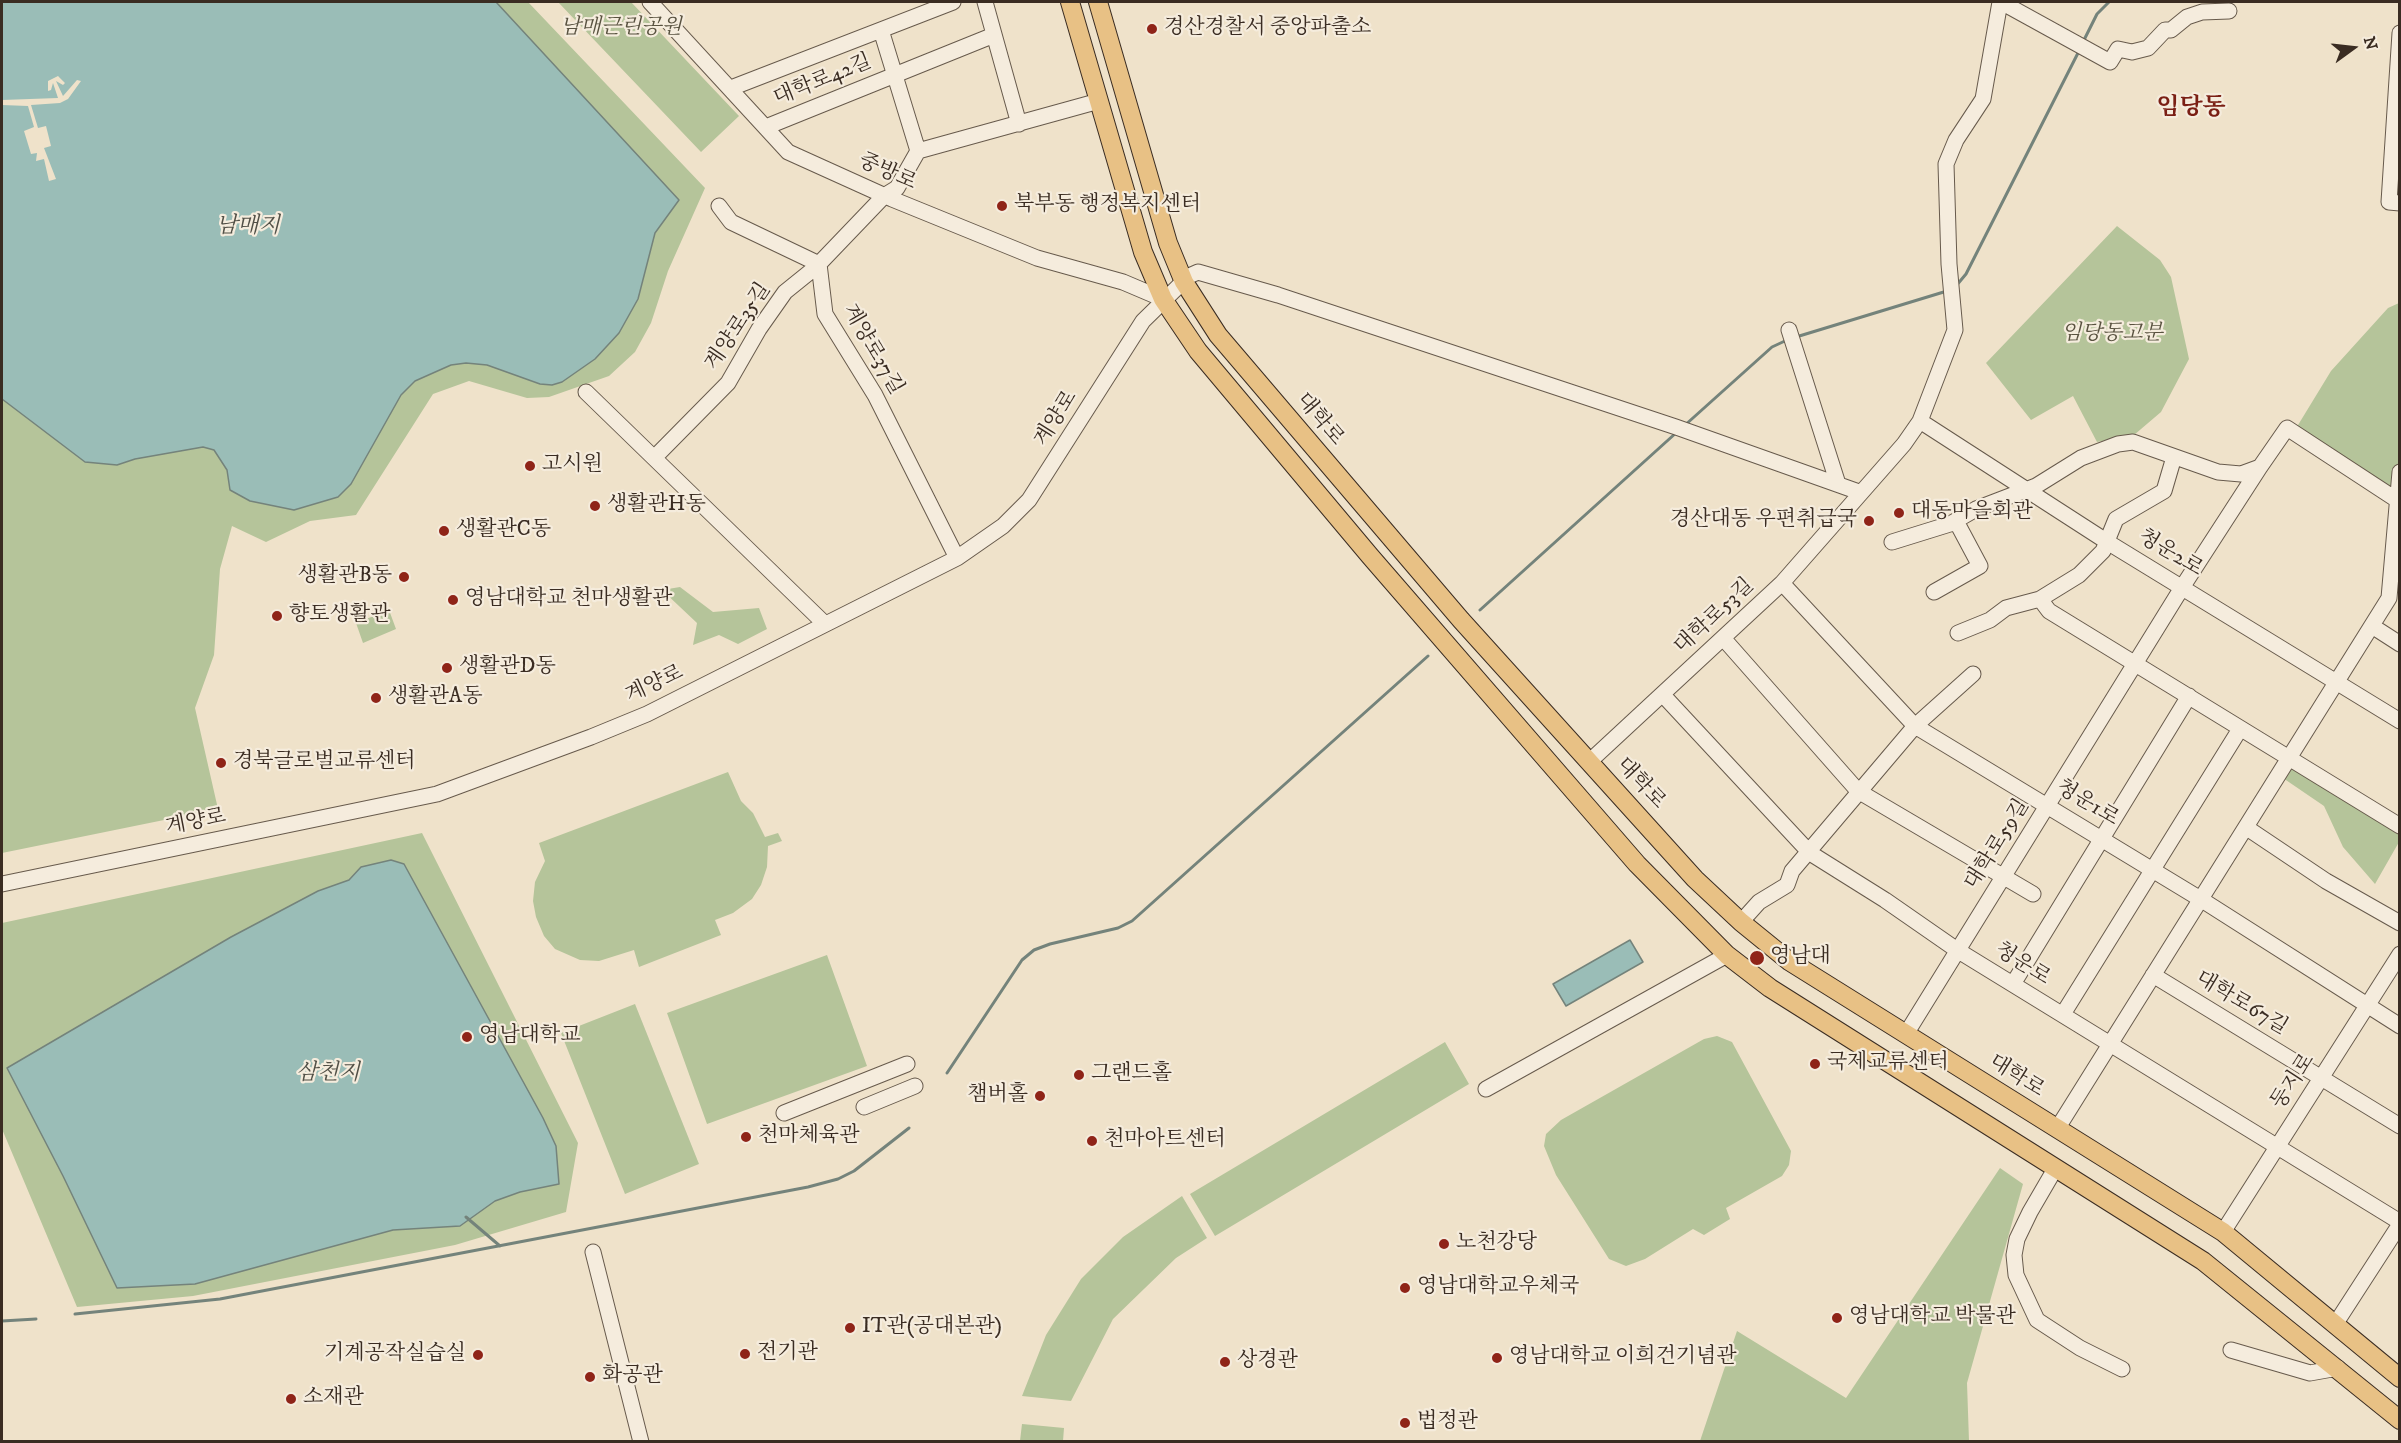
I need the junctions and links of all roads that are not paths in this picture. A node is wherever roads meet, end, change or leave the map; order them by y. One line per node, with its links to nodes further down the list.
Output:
1 (650, 2): 13 (street, 중방로)
2 (952, 2): 8 (street, 대학로42길)
3 (985, 2): 10 (street)
4 (1070, 2): 15 (main road)
5 (1098, 2): 24 (main road, 대학로)
6 (2000, 2): 7 (street); 28 (street, 대학로53길)
7 (2229, 12)
8 (881, 30): 12 (street, 대학로42길); 13 (street, 대학로42길)
9 (2400, 33): 11 (street)
10 (994, 35): 12 (street, 대학로42길); 16 (street)
11 (2399, 44): 14 (street)
12 (895, 75): 17 (street, 대학로42길); 19 (street)
13 (731, 88): 17 (street, 중방로)
14 (2398, 94): 18 (street)
15 (1099, 101): 16 (street); 25 (main road)
16 (1019, 124): 19 (street)
17 (766, 127): 20 (street, 중방로)
18 (2396, 146): 21 (street)
19 (918, 151): 20 (street, 계양로35길)
20 (884, 196): 23 (street, 계양로35길); 25 (street, 중방로)
21 (2400, 203)
22 (719, 206): 23 (street)
23 (819, 264): 29 (street, 계양로35길); 40 (street, 계양로37길)
24 (1184, 282): 25 (street, 계양로); 33 (street); 60 (main road, 대학로)
25 (1163, 299): 40 (street, 계양로); 76 (main road)
26 (1791, 337): 33 (street)
27 (586, 392): 29 (street)
28 (1920, 421): 34 (street, 청운2로); 35 (street, 대학로53길)
29 (655, 457): 46 (street)
30 (2174, 457): 31 (street); 34 (street); 39 (street)
31 (2260, 467): 36 (street, 대학로59길); 43 (street, 대학로59길)
32 (2400, 472): 36 (street)
33 (1838, 484): 35 (street)
34 (2026, 490): 37 (street); 39 (street, 청운2로)
35 (1859, 492): 42 (street, 대학로53길)
36 (2398, 502): 41 (street)
37 (1956, 521): 38 (street); 44 (street)
38 (1892, 542)
39 (2109, 543): 43 (street, 청운2로); 45 (street)
40 (957, 558): 46 (street, 계양로)
41 (2396, 560): 47 (street)
42 (1782, 583): 49 (street, 대학로53길); 57 (street, 청운1로)
43 (2182, 586): 51 (street, 대학로59길); 53 (street, 청운2로)
44 (1934, 592)
45 (2040, 599): 48 (street); 51 (street)
46 (825, 624): 69 (street, 계양로)
47 (2372, 626): 50 (street); 53 (street)
48 (1958, 633)
49 (1723, 638): 54 (street, 대학로53길); 61 (street)
50 (2400, 644)
51 (2135, 663): 55 (street); 62 (street, 대학로59길)
52 (1972, 674): 57 (street)
53 (2336, 683): 56 (street, 청운2로); 59 (street)
54 (1663, 694): 60 (street, 대학로53길); 66 (street, 청운로)
55 (2188, 696): 58 (street); 65 (street)
56 (2400, 721)
57 (1916, 726): 61 (street); 62 (street, 청운1로)
58 (2240, 729): 59 (street); 67 (street)
59 (2290, 760): 63 (street); 64 (street)
60 (1589, 762): 72 (main road, 대학로)
61 (1858, 791): 66 (street); 68 (street)
62 (2048, 805): 65 (street, 청운1로); 68 (street, 대학로59길)
63 (2400, 826)
64 (2247, 828): 71 (street); 73 (street)
65 (2102, 838): 67 (street, 청운1로); 78 (street)
66 (1810, 853): 72 (street); 74 (street, 청운로)
67 (2153, 869): 71 (street, 청운1로); 80 (street)
68 (2002, 877): 70 (street); 74 (street, 대학로59길)
69 (2, 884)
70 (2033, 894)
71 (2202, 900): 77 (street); 79 (street, 청운1로)
72 (1740, 922): 82 (main road, 대학로)
73 (2400, 922)
74 (1957, 950): 78 (street, 청운로); 82 (street, 대학로59길)
75 (2400, 954): 79 (street, 둥지로)
76 (1727, 955): 87 (street); 93 (main road)
77 (2153, 975): 83 (street); 85 (street, 대학로67길)
78 (2013, 984): 80 (street, 청운로)
79 (2367, 1006): 81 (street, 청운1로); 85 (street, 둥지로)
80 (2062, 1014): 83 (street, 청운로)
81 (2400, 1026)
82 (1905, 1034): 91 (main road, 대학로)
83 (2110, 1044): 91 (street); 92 (street, 청운로)
84 (908, 1064): 89 (street)
85 (2321, 1077): 90 (street, 대학로67길); 92 (street, 둥지로)
86 (915, 1086): 88 (street)
87 (1486, 1089)
88 (864, 1107)
89 (784, 1113)
90 (2400, 1126)
91 (2057, 1129): 95 (main road, 대학로)
92 (2277, 1147): 94 (street, 청운로); 95 (street, 둥지로)
93 (2055, 1169): 99 (main road); 100 (street)
94 (2400, 1223): 97 (street)
95 (2223, 1232): 97 (main road, 대학로)
96 (593, 1252): 104 (street)
97 (2336, 1323): 101 (main road, 대학로)
98 (2231, 1350): 99 (street)
99 (2338, 1368): 102 (main road)
100 (2122, 1369)
101 (2399, 1377): 102 (main road)
102 (2360, 1387): 103 (main road)
103 (2400, 1420)
104 (642, 1442)

